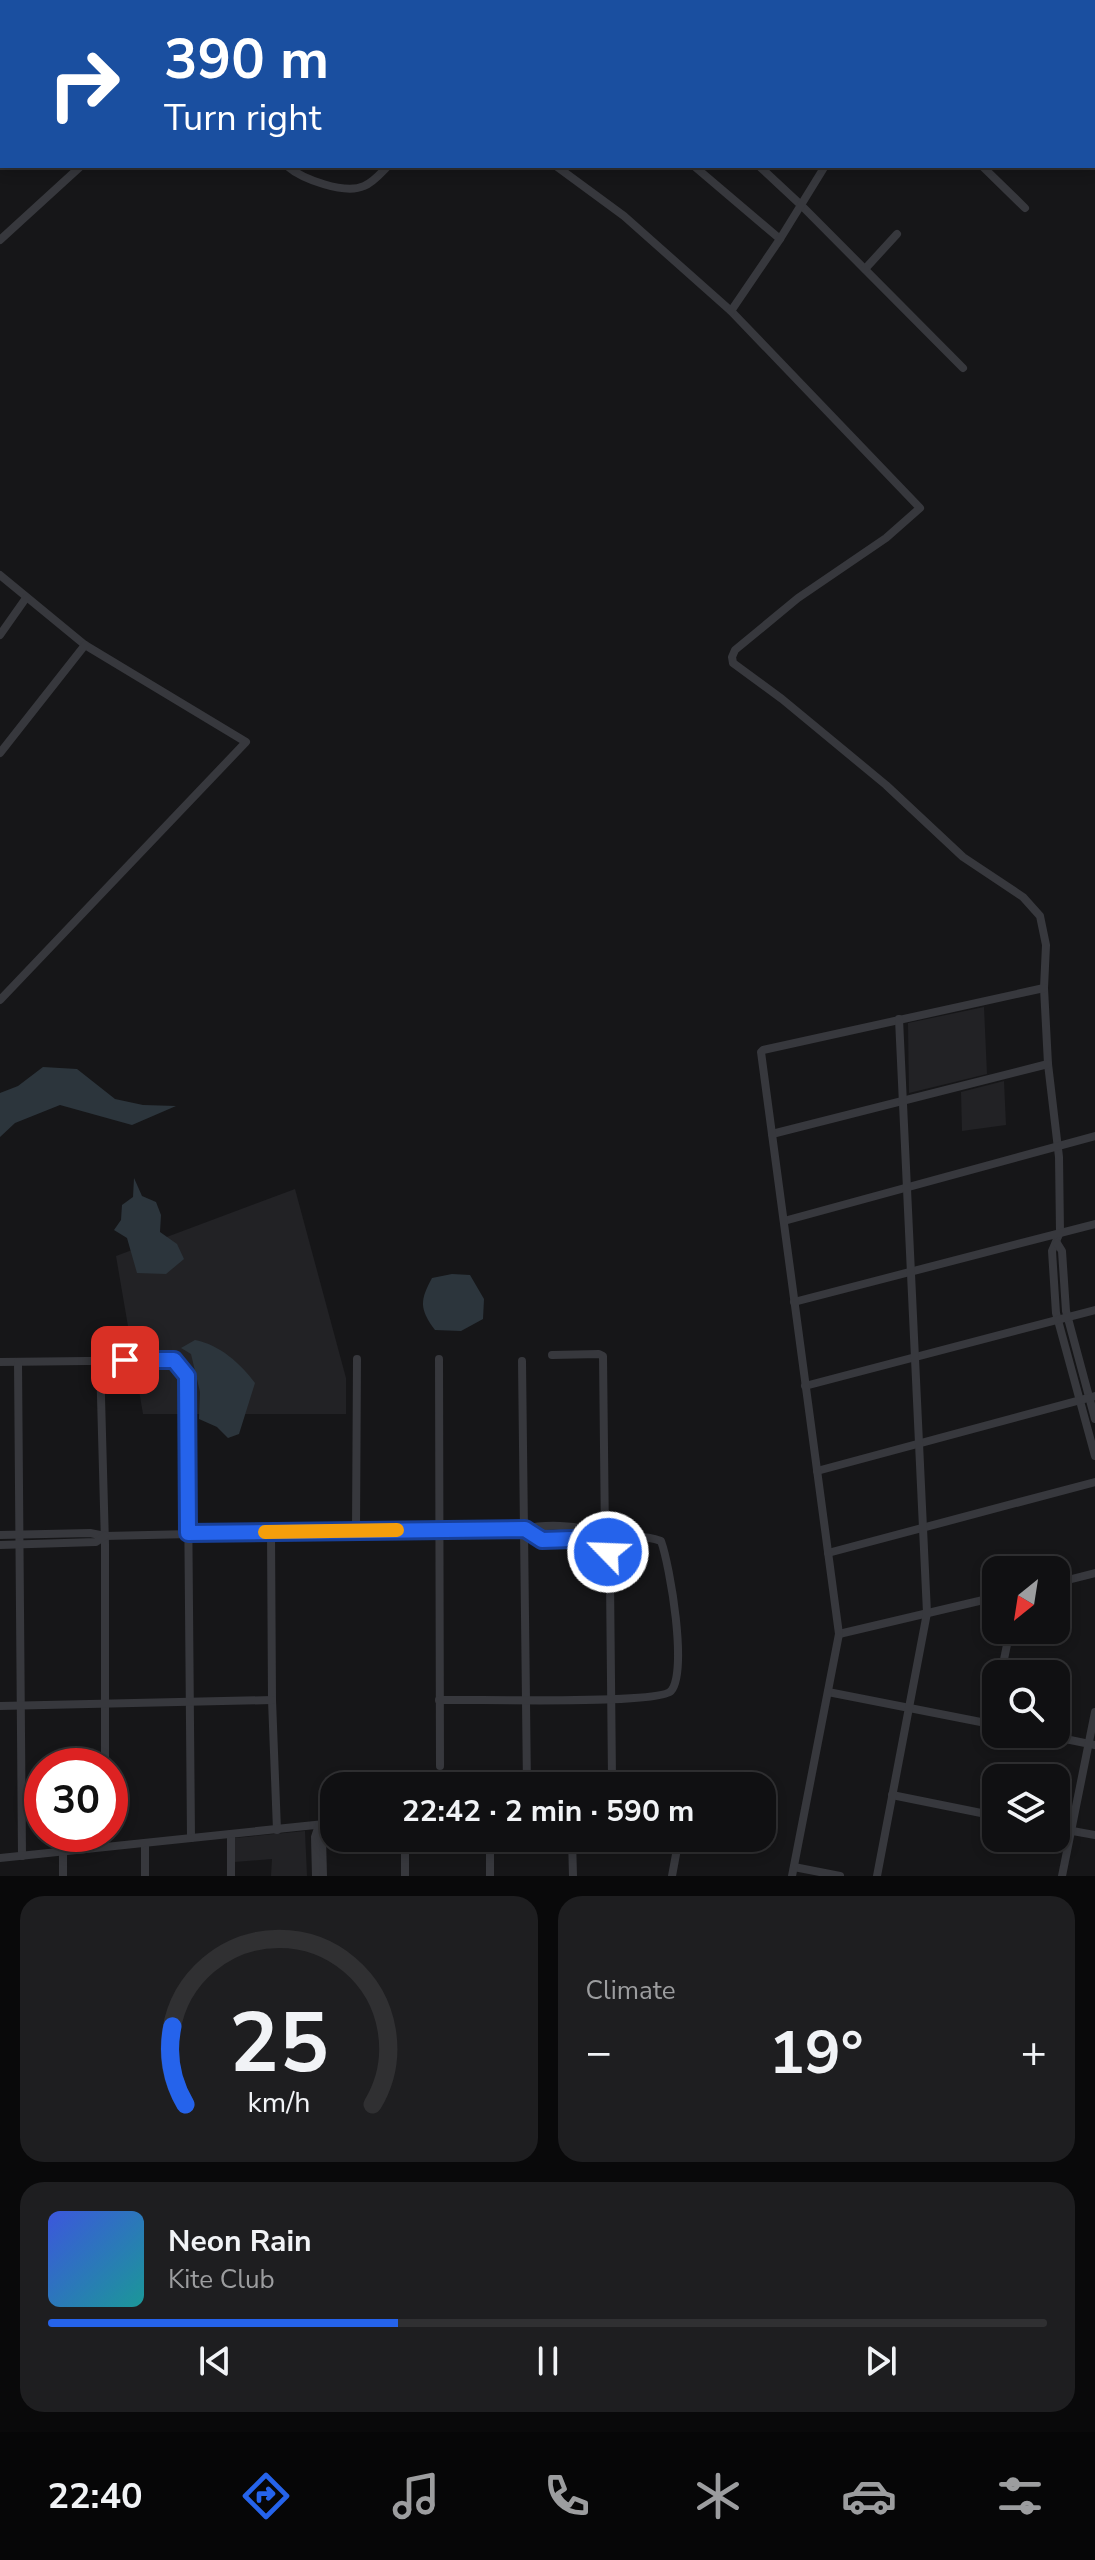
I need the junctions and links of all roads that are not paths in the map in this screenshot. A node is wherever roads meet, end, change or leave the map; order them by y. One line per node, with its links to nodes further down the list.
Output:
1 (79, 168): 13 (street)
2 (290, 168): 3 (street)
3 (386, 168)
4 (559, 168): 15 (street)
5 (696, 168): 12 (street)
6 (761, 168): 9 (street)
7 (824, 168): 9 (street)
8 (984, 168): 10 (street)
9 (802, 206): 12 (street); 14 (street)
10 (1025, 208)
11 (897, 234): 14 (street)
12 (780, 239): 15 (street)
13 (0, 240)
14 (865, 269): 16 (street)
15 (731, 311): 24 (street)
16 (963, 368)
17 (0, 575): 18 (street)
18 (26, 598): 19 (street); 20 (street)
19 (0, 635)
20 (85, 645): 22 (street); 25 (street)
21 (0, 735): 22 (street)
22 (9, 742): 23 (street)
23 (0, 753)
24 (1044, 988): 26 (street); 27 (street)
25 (0, 1000)
26 (899, 1019): 28 (street); 29 (street)
27 (1048, 1064): 28 (street); 31 (street)
28 (903, 1102): 29 (street); 32 (street)
29 (772, 1134): 33 (street)
30 (1095, 1136): 31 (street)
31 (1058, 1146): 32 (street); 35 (street)
32 (907, 1188): 33 (street); 36 (street)
33 (784, 1221): 37 (street)
34 (1095, 1224): 35 (street)
35 (1060, 1232): 36 (street); 39 (street)
36 (911, 1272): 37 (street); 41 (street)
37 (794, 1302): 48 (street)
38 (1095, 1310): 39 (street)
39 (1063, 1319): 41 (street); 49 (street)
40 (552, 1355): 63 (street)
41 (916, 1356): 48 (street); 51 (street)
42 (357, 1359): 57 (street)
43 (439, 1359): 58 (street)
44 (100, 1360): 47 (street); 60 (street); 62 (street)
45 (522, 1361): 56 (street)
46 (0, 1362): 47 (street)
47 (18, 1362): 64 (street)
48 (805, 1386): 53 (street)
49 (1088, 1398): 50 (street); 51 (street); 52 (street)
50 (1095, 1419)
51 (920, 1443): 53 (street); 55 (street)
52 (1095, 1456)
53 (817, 1471): 66 (street)
54 (1095, 1482): 55 (street)
55 (924, 1528): 66 (street); 70 (street)
56 (525, 1529): 58 (street); 63 (street); 73 (street)
57 (356, 1530): 58 (street); 59 (street)
58 (440, 1530): 75 (street)
59 (271, 1532): 60 (street); 74 (street)
60 (188, 1533): 62 (street); 77 (street)
61 (0, 1535): 64 (street)
62 (105, 1536): 64 (street); 78 (street)
63 (605, 1538): 76 (street); 76 (street)
64 (18, 1540): 65 (street); 80 (street)
65 (0, 1545)
66 (828, 1553): 71 (street)
67 (1095, 1573): 68 (street)
68 (1070, 1579)
69 (982, 1600): 70 (street)
70 (927, 1613): 71 (street); 81 (street)
71 (839, 1634): 72 (street)
72 (828, 1692): 81 (street); 107 (street)
73 (526, 1699): 75 (street); 76 (street); 88 (street)
74 (272, 1700): 77 (street); 93 (street)
75 (439, 1700): 87 (street)
76 (610, 1700): 89 (street)
77 (190, 1702): 78 (street); 97 (street)
78 (105, 1704): 80 (street); 86 (street)
79 (0, 1706): 80 (street)
80 (21, 1706): 105 (street)
81 (909, 1708): 83 (street); 90 (street)
82 (1095, 1712): 85 (street)
83 (982, 1723)
84 (1070, 1740): 85 (street)
85 (1092, 1744): 94 (street)
86 (105, 1748)
87 (440, 1766)
88 (527, 1772)
89 (612, 1772)
90 (892, 1795): 91 (street); 118 (street)
91 (982, 1813)
92 (318, 1826): 93 (street); 111 (street); 112 (street)
93 (277, 1830): 95 (street)
94 (1071, 1831): 96 (street); 119 (street)
95 (231, 1834): 97 (street); 110 (street)
96 (1095, 1835)
97 (191, 1838): 98 (street)
98 (145, 1843): 99 (street); 109 (street)
99 (128, 1845)
100 (63, 1852): 105 (street); 108 (street)
101 (405, 1852): 113 (street)
102 (490, 1852): 114 (street)
103 (572, 1852): 115 (street)
104 (676, 1852): 116 (street)
105 (22, 1856): 106 (street)
106 (0, 1858)
107 (793, 1872): 117 (street)
108 (63, 1876)
109 (145, 1876)
110 (231, 1876)
111 (316, 1876)
112 (323, 1876)
113 (405, 1876)
114 (490, 1876)
115 (573, 1876)
116 (672, 1876)
117 (840, 1876)
118 (877, 1876)
119 (1062, 1876)

